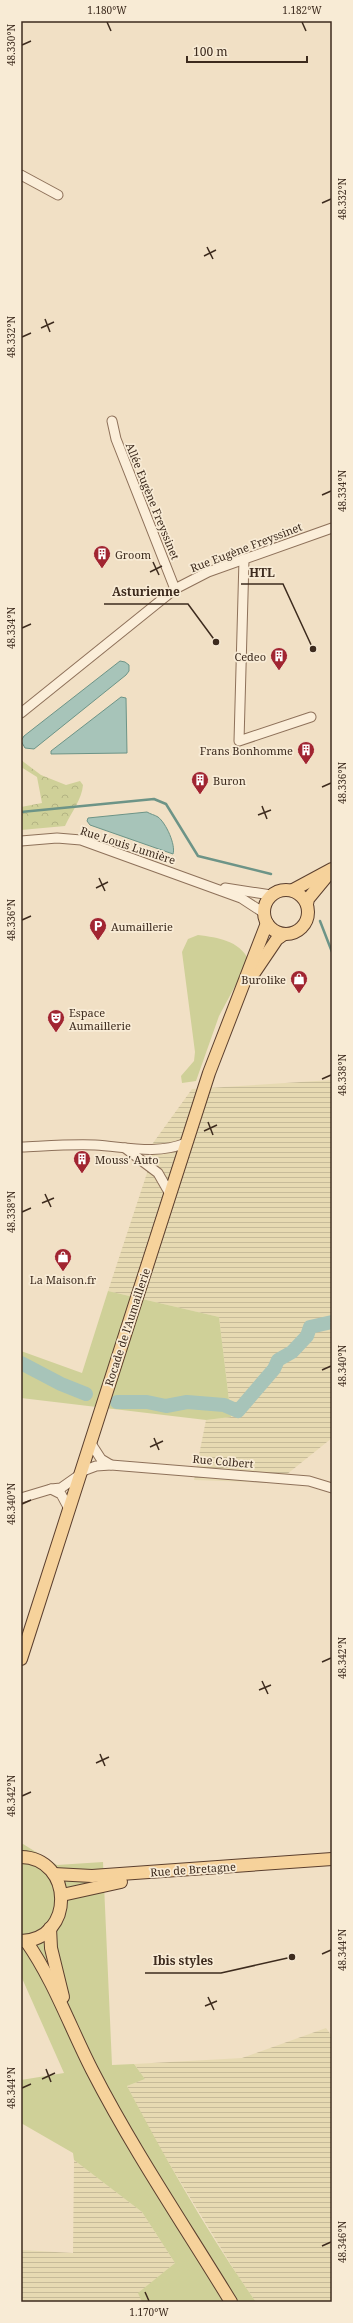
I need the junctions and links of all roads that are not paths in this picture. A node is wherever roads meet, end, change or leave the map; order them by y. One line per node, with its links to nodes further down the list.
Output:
1 (21, 175): 2 (street)
2 (58, 195)
3 (112, 421): 6 (street, Allée Eugène Freyssinet)
4 (332, 528): 5 (street, Rue Eugène Freyssinet)
5 (244, 559): 6 (street, Rue Eugène Freyssinet); 8 (street)
6 (176, 589): 7 (street, Rue Eugène Freyssinet)
7 (21, 713)
8 (311, 717)
9 (21, 837): 10 (street, Rue Louis Lumière)
10 (34, 839): 11 (street, Rue Louis Lumière); 13 (street, Rue Louis Lumière)
11 (21, 841)
12 (332, 870): 14 (main road); 16 (main road)
13 (212, 887): 15 (street, Rue Louis Lumière); 17 (street, Rue Louis Lumière)
14 (293, 890): 15 (main road); 16 (main road)
15 (271, 895): 17 (main road)
16 (307, 904): 18 (main road)
17 (265, 918): 18 (main road); 19 (main road, Rocade de l'Aumaillerie)
18 (284, 934): 19 (main road, Rocade de l'Aumaillerie)
19 (239, 996): 20 (main road, Rocade de l'Aumaillerie)
20 (186, 1143): 22 (street); 23 (main road, Rocade de l'Aumaillerie)
21 (21, 1147): 22 (street)
22 (125, 1148): 23 (street)
23 (170, 1194): 24 (main road, Rocade de l'Aumaillerie)
24 (90, 1442): 25 (street); 26 (main road, Rocade de l'Aumaillerie)
25 (111, 1465): 26 (street, Rue Colbert); 27 (street, Rue Colbert)
26 (79, 1474): 28 (street, Rue Colbert); 30 (main road, Rocade de l'Aumaillerie)
27 (332, 1488)
28 (51, 1489): 29 (street, Rue Colbert); 30 (street)
29 (21, 1498)
30 (68, 1507): 31 (main road, Rocade de l'Aumaillerie)
31 (21, 1659)
32 (23, 1854): 35 (main road)
33 (332, 1859): 35 (main road, Rue de Bretagne)
34 (332, 1866): 36 (main road, Rue de Bretagne)
35 (54, 1874): 36 (main road)
36 (62, 1895): 37 (main road)
37 (50, 1928): 38 (main road); 39 (main road)
38 (24, 1941): 39 (main road)
39 (68, 2015): 40 (main road)
40 (231, 2302)

